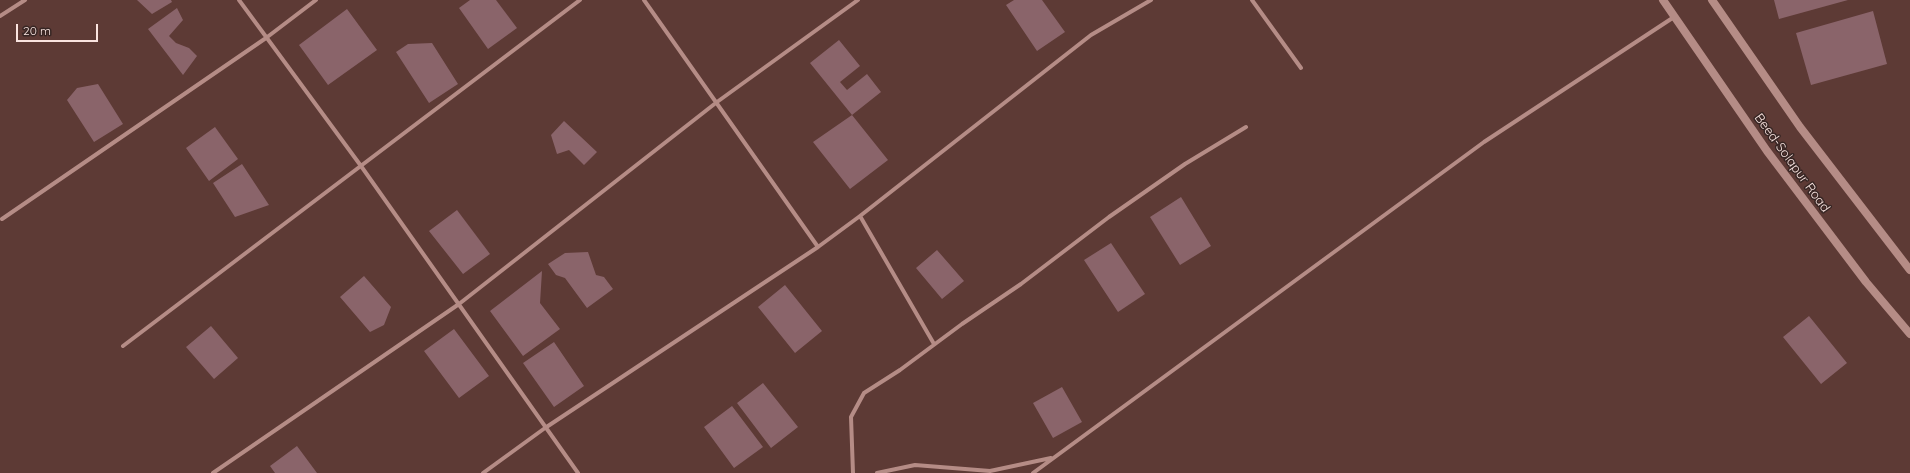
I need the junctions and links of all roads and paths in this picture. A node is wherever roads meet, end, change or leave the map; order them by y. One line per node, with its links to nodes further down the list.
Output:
1 (25, 0): 11 (street)
2 (240, 0): 13 (street)
3 (316, 0): 13 (street)
4 (580, 0): 17 (street)
5 (644, 0): 15 (street)
6 (858, 0): 15 (street)
7 (1151, 0): 18 (street)
8 (1252, 0): 14 (street)
9 (1663, 0): 12 (main road, Beed-Solapur Road)
10 (1712, 0): 21 (main road)
11 (0, 16)
12 (1674, 17): 23 (main road, Beed-Solapur Road); 27 (street)
13 (266, 38): 17 (street); 19 (street)
14 (1301, 68)
15 (717, 102): 20 (street); 22 (street)
16 (1246, 127): 24 (street)
17 (361, 166): 22 (street); 25 (street)
18 (860, 216): 20 (street); 24 (street)
19 (2, 219)
20 (818, 247): 26 (street)
21 (1910, 270)
22 (459, 304): 26 (street); 28 (street)
23 (1910, 334)
24 (934, 344): 31 (street)
25 (122, 346)
26 (545, 428): 29 (street); 30 (street)
27 (1053, 458): 32 (street); 33 (street)
28 (213, 473)
29 (483, 473)
30 (578, 473)
31 (853, 473)
32 (876, 473)
33 (1032, 473)

